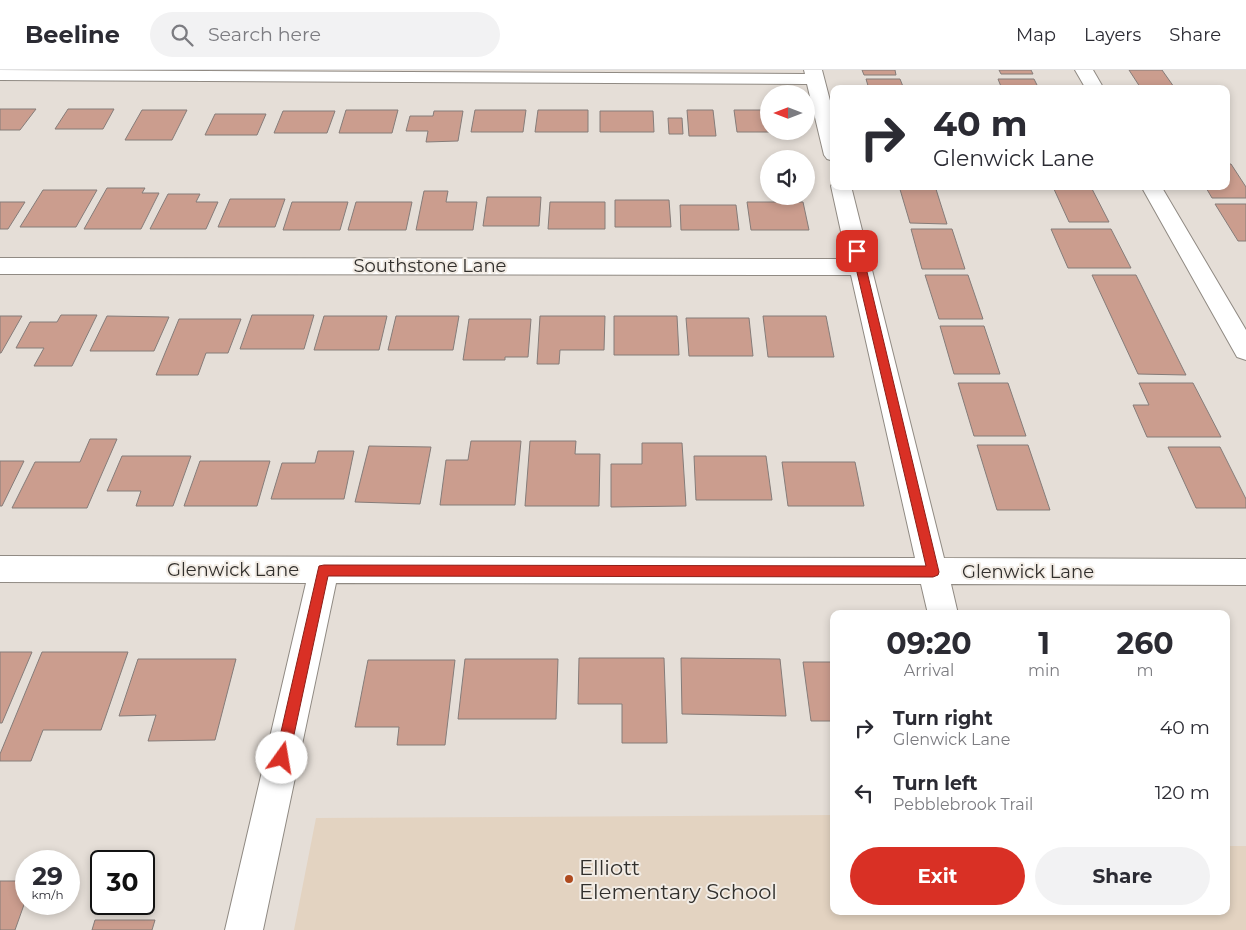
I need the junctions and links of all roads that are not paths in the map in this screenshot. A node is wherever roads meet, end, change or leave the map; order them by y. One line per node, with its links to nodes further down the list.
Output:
1 (1084, 70): 5 (street)
2 (98, 73): 3 (street); 4 (street)
3 (814, 74): 6 (street)
4 (0, 75)
5 (1092, 85)
6 (830, 139)
7 (842, 190): 10 (street)
8 (1153, 190): 11 (street)
9 (0, 266): 10 (street, Southstone Lane)
10 (861, 267): 14 (street)
11 (1246, 351)
12 (0, 569): 13 (street, Glenwick Lane)
13 (324, 570): 14 (street, Glenwick Lane); 17 (street)
14 (933, 572): 15 (street, Glenwick Lane); 16 (street)
15 (1246, 572)
16 (942, 610)
17 (244, 930)

